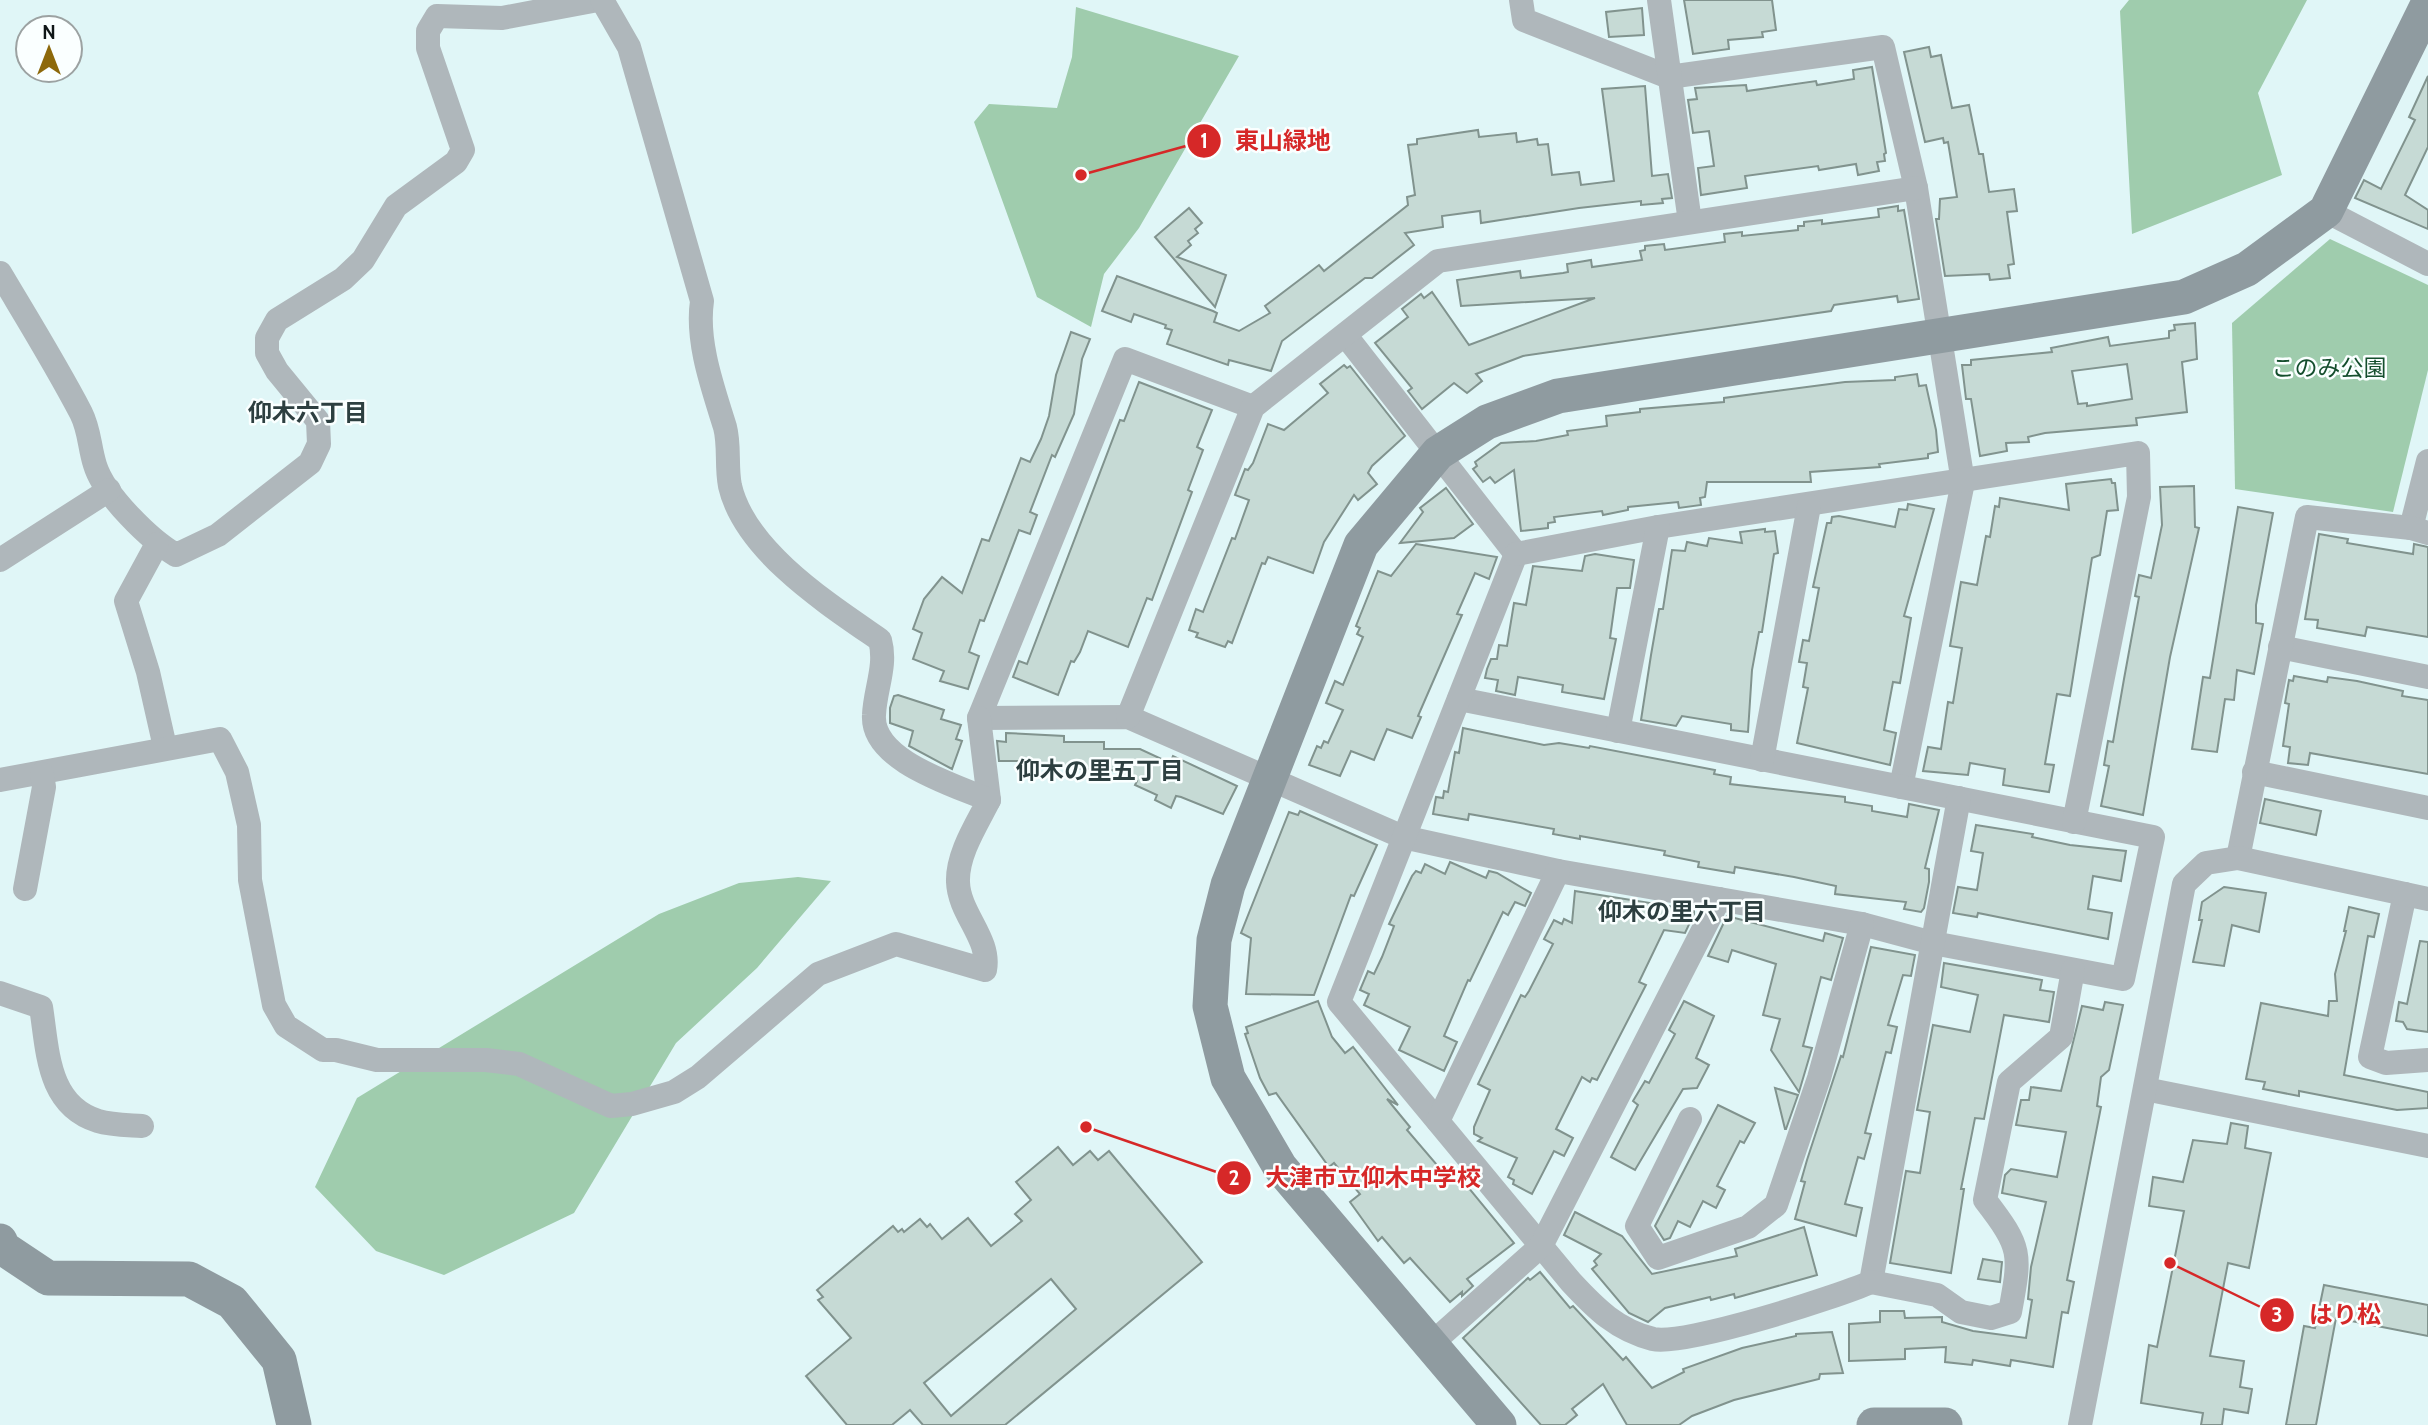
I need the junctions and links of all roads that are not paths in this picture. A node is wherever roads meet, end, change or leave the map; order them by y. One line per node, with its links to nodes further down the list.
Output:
1 (600, 0): 21 (street); 38 (street)
2 (1521, 0): 5 (street)
3 (1659, 0): 5 (street)
4 (2428, 4): 7 (street)
5 (1669, 77): 6 (street); 8 (street)
6 (1916, 188): 8 (street); 11 (street)
7 (2326, 211): 9 (street); 11 (street)
8 (1690, 222): 12 (street)
9 (2428, 264)
10 (0, 274): 17 (street)
11 (1939, 335): 14 (street); 16 (street)
12 (1346, 336): 13 (street); 14 (street)
13 (1252, 407): 27 (street); 28 (street)
14 (1438, 453): 22 (street); 34 (street)
15 (2428, 461): 20 (street)
16 (1963, 482): 18 (street); 36 (street); 40 (street)
17 (109, 490): 21 (street); 23 (street)
18 (1809, 506): 19 (street); 31 (street)
19 (1658, 527): 22 (street); 29 (street)
20 (2420, 531): 24 (street)
21 (157, 544): 30 (street)
22 (1516, 554): 26 (street)
23 (0, 561)
24 (2280, 647): 25 (street); 32 (street)
25 (2428, 677)
26 (1459, 699): 29 (street); 41 (street)
27 (1128, 717): 28 (street); 34 (street)
28 (979, 718): 38 (street)
29 (1618, 731): 31 (street)
30 (165, 747): 33 (street); 38 (street)
31 (1762, 760): 36 (street)
32 (2254, 772): 39 (street); 42 (street)
33 (42, 774): 35 (street); 44 (street)
34 (1268, 779): 41 (street); 60 (street)
35 (0, 780)
36 (1901, 787): 37 (street)
37 (1959, 799): 40 (street); 48 (street)
38 (989, 800)
39 (2428, 808)
40 (2074, 822): 49 (street)
41 (1403, 837): 43 (street); 54 (street)
42 (2238, 858): 45 (street); 52 (street)
43 (1558, 871): 46 (street); 54 (street)
44 (25, 889)
45 (2417, 897): 51 (street)
46 (1719, 899): 47 (street); 58 (street)
47 (1862, 923): 48 (street); 53 (street)
48 (1933, 943): 49 (street); 59 (street)
49 (2073, 970): 59 (street)
50 (0, 993): 55 (street)
51 (2428, 1060)
52 (2145, 1089): 56 (street); 65 (street)
53 (1690, 1119)
54 (1438, 1121): 58 (street)
55 (142, 1126)
56 (2428, 1146)
57 (0, 1241): 61 (street)
58 (1541, 1246): 59 (street); 60 (street)
59 (1871, 1282)
60 (1431, 1343): 62 (street)
61 (294, 1425)
62 (1499, 1425)
63 (1874, 1425): 64 (street)
64 (1945, 1425)
65 (2080, 1425)

